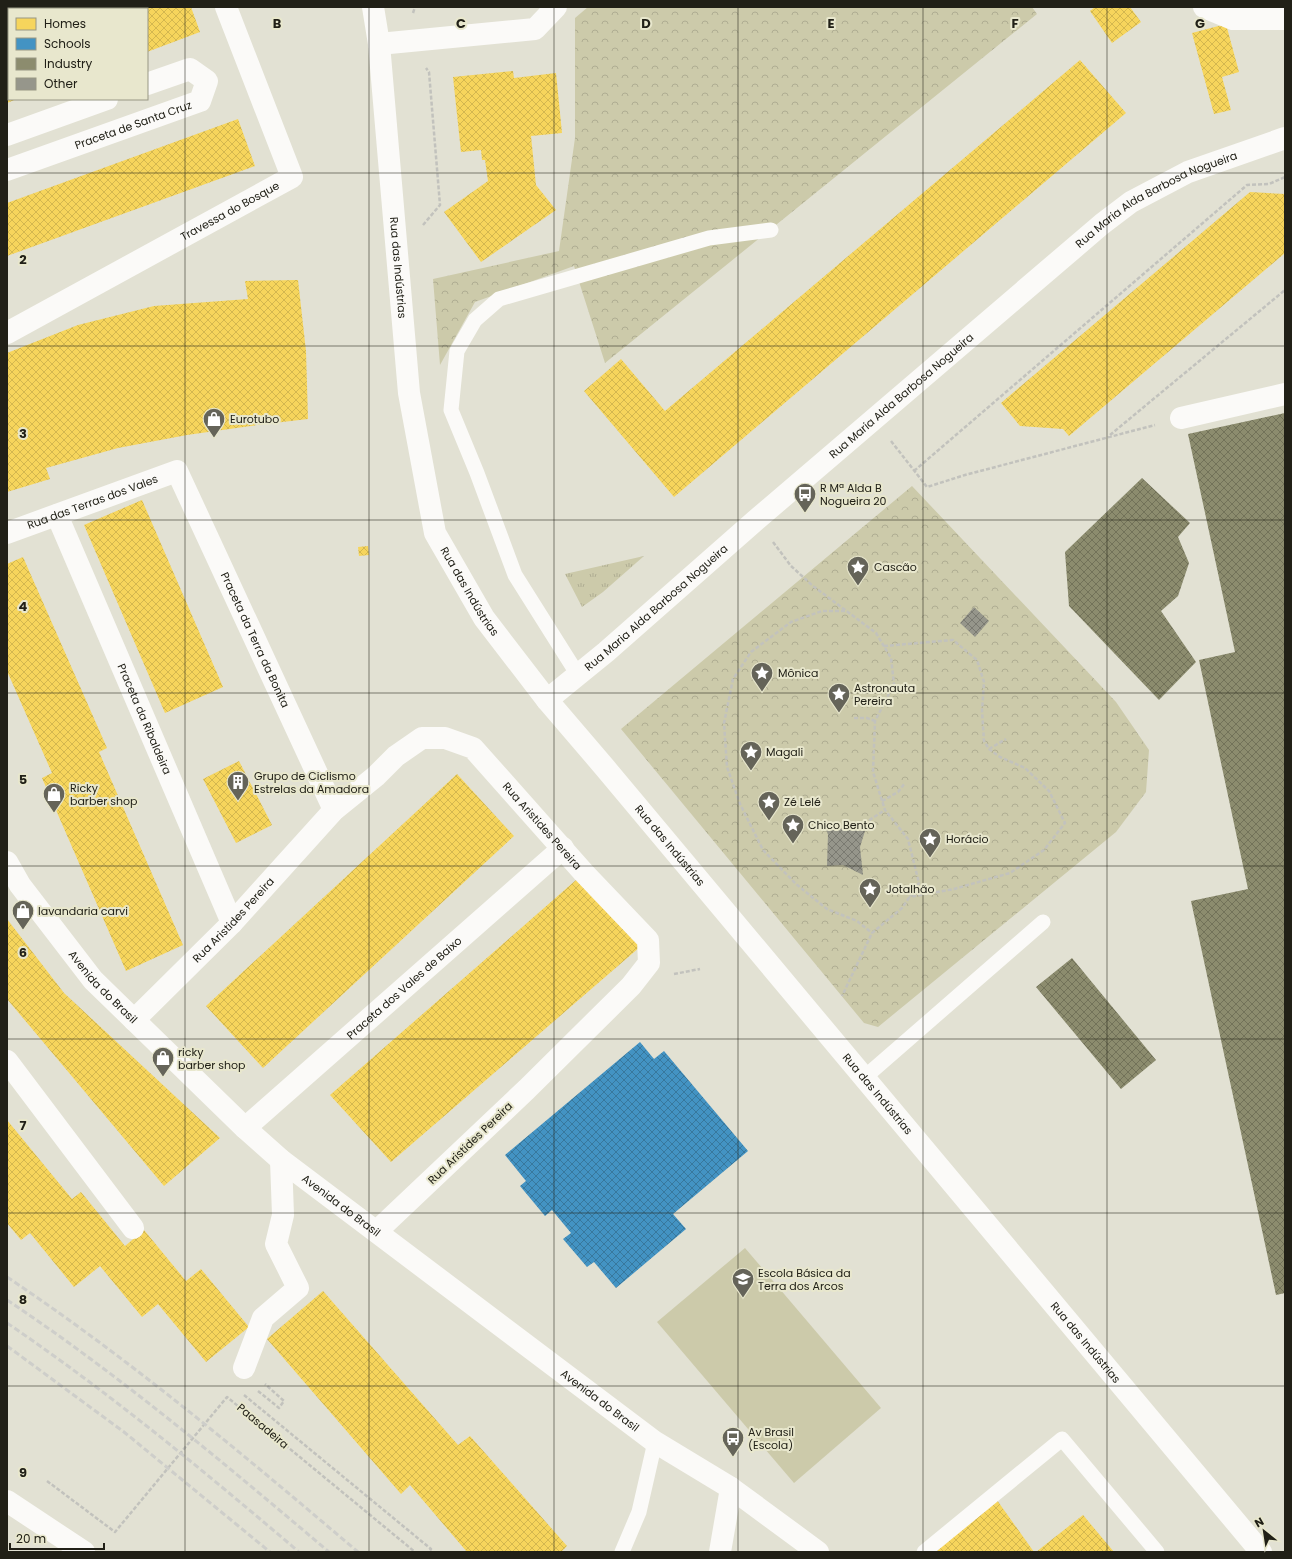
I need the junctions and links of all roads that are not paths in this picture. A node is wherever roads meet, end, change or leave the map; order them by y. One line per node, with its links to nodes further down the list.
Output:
1 (226, 7): 13 (street, Travessa do Bosque)
2 (373, 7): 6 (street, Rua das Indústrias)
3 (556, 7): 6 (street)
4 (1204, 7): 5 (street)
5 (1285, 19)
6 (379, 44): 20 (street, Rua das Indústrias)
7 (148, 84): 11 (street, Praceta de Santa Cruz)
8 (104, 100): 9 (street)
9 (7, 135)
10 (1285, 138): 19 (street, Rua Maria Alda Barbosa Nogueira)
11 (7, 170)
12 (771, 230): 19 (lane)
13 (7, 333)
14 (1285, 394): 15 (street)
15 (1180, 418)
16 (177, 471): 17 (street, Rua das Terras dos Vales); 21 (street, Praceta da Terra da Bonita)
17 (57, 515): 18 (street, Rua das Terras dos Vales); 25 (street, Praceta da Ribaldeira)
18 (7, 533)
19 (578, 675): 20 (street, Rua Maria Alda Barbosa Nogueira)
20 (547, 700): 28 (street, Rua das Indústrias)
21 (334, 810): 22 (street, Rua Aristides Pereira); 25 (street, Rua Aristides Pereira)
22 (563, 848): 29 (street, Praceta dos Vales de Baixo); 32 (street, Rua Aristides Pereira)
23 (7, 862): 26 (street, Avenida do Brasil)
24 (1043, 922): 28 (lane)
25 (232, 923): 26 (street, Rua Aristides Pereira)
26 (134, 1020): 29 (street, Avenida do Brasil)
27 (7, 1061): 31 (street)
28 (864, 1077): 43 (street, Rua das Indústrias)
29 (246, 1128): 30 (street, Avenida do Brasil)
30 (281, 1160): 32 (street, Avenida do Brasil); 33 (street)
31 (133, 1228)
32 (377, 1231): 34 (street, Avenida do Brasil)
33 (244, 1368)
34 (655, 1442): 35 (street, Avenida do Brasil); 38 (lane)
35 (731, 1488): 39 (street); 40 (street, Avenida do Brasil)
36 (7, 1501): 37 (street)
37 (84, 1552)
38 (622, 1552)
39 (720, 1552)
40 (818, 1552)
41 (924, 1552): 42 (lane)
42 (1157, 1552)
43 (1261, 1552)

